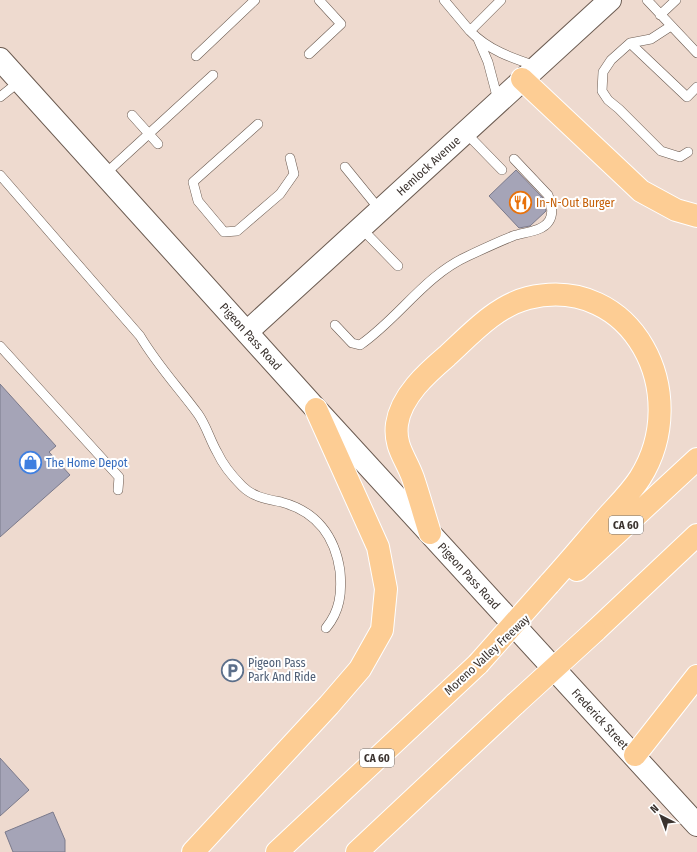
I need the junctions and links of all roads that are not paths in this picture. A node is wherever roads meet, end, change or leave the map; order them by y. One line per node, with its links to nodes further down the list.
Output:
1 (255, 0): 15 (lane)
2 (319, 0): 14 (lane)
3 (444, 0): 10 (lane)
4 (501, 0): 10 (lane)
5 (610, 0): 17 (main road, Hemlock Avenue)
6 (647, 0): 8 (lane)
7 (676, 0): 8 (lane)
8 (660, 15): 9 (lane)
9 (671, 26): 12 (lane); 13 (lane)
10 (470, 31): 11 (lane)
11 (478, 39): 17 (lane); 22 (lane)
12 (630, 43): 20 (lane); 28 (lane)
13 (697, 53)
14 (310, 54)
15 (196, 56)
16 (0, 59): 19 (main road, Pigeon Pass Road)
17 (529, 72): 22 (main road, Hemlock Avenue); 36 (highway)
18 (213, 75): 26 (lane)
19 (20, 81): 21 (lane); 33 (main road, Pigeon Pass Road)
20 (697, 87)
21 (0, 97)
22 (498, 100): 25 (main road, Hemlock Avenue)
23 (132, 114): 26 (lane)
24 (258, 124): 29 (lane)
25 (465, 132): 32 (lane); 35 (main road, Hemlock Avenue)
26 (149, 134): 27 (lane); 33 (lane)
27 (158, 144)
28 (688, 152)
29 (290, 158)
30 (514, 159): 39 (lane)
31 (345, 166): 35 (lane)
32 (502, 170)
33 (105, 174): 40 (main road, Pigeon Pass Road)
34 (0, 175): 49 (lane)
35 (380, 210): 37 (main road, Hemlock Avenue)
36 (697, 216)
37 (361, 228): 38 (lane); 40 (main road, Hemlock Avenue)
38 (398, 266)
39 (335, 325)
40 (248, 332): 42 (main road, Pigeon Pass Road)
41 (0, 346): 44 (lane)
42 (316, 409): 45 (main road, Pigeon Pass Road); 53 (highway)
43 (697, 459): 47 (highway, Moreno Valley Freeway / CA 60)
44 (118, 490)
45 (430, 533): 47 (highway); 48 (main road, Pigeon Pass Road)
46 (697, 535): 55 (highway, bridge)
47 (552, 587): 54 (highway, Moreno Valley Freeway / CA 60, bridge)
48 (503, 612): 51 (main road, Frederick Street)
49 (326, 628)
50 (697, 676): 51 (highway)
51 (635, 755): 52 (main road, Frederick Street)
52 (697, 825)
53 (193, 852)
54 (277, 852)
55 (357, 852)

